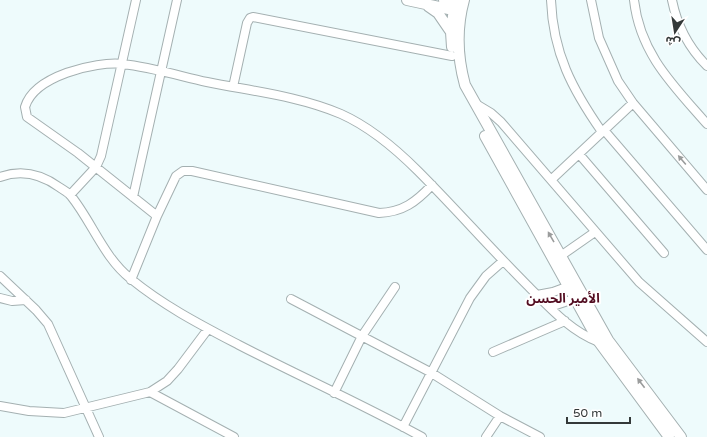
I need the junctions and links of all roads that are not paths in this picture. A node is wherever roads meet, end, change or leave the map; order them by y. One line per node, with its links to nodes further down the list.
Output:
1 (136, 0): 13 (street)
2 (177, 0): 15 (street)
3 (407, 0): 9 (street)
4 (444, 0): 10 (street)
5 (551, 0): 20 (street)
6 (591, 0): 17 (street)
7 (634, 0): 19 (street)
8 (672, 0): 14 (street)
9 (425, 4): 10 (street); 11 (street)
10 (458, 5): 11 (street); 18 (street)
11 (451, 32): 12 (street)
12 (452, 56): 16 (street); 37 (street)
13 (122, 64): 15 (street); 22 (street); 22 (street)
14 (707, 66)
15 (161, 72): 16 (street); 28 (street)
16 (233, 87): 25 (street)
17 (633, 103): 20 (street); 26 (street, one-way to 17)
18 (474, 104): 24 (street); 33 (street, one-way to 18)
19 (707, 124)
20 (603, 131): 21 (street); 31 (street)
21 (579, 154): 24 (street); 32 (street)
22 (96, 167): 27 (street); 28 (street)
23 (0, 177): 27 (street)
24 (552, 179): 30 (street)
25 (432, 185): 29 (street); 34 (street)
26 (707, 190)
27 (70, 195): 36 (street)
28 (133, 197): 29 (street)
29 (157, 216): 36 (street)
30 (595, 232): 33 (street); 49 (street)
31 (707, 250)
32 (664, 253)
33 (562, 255): 37 (street)
34 (503, 260): 39 (street); 51 (street)
35 (0, 276): 43 (street)
36 (131, 280): 46 (street)
37 (573, 285): 39 (street); 40 (street)
38 (395, 287): 47 (street)
39 (537, 294): 44 (street)
40 (580, 297): 44 (street); 48 (street); 64 (street, one-way to 40)
41 (0, 298): 43 (street)
42 (291, 299): 47 (street)
43 (26, 300): 55 (street)
44 (550, 307): 45 (street)
45 (565, 321): 48 (street); 50 (street)
46 (208, 329): 52 (street); 53 (street)
47 (362, 336): 51 (street); 53 (street)
48 (599, 342): 63 (street)
49 (707, 342)
50 (493, 352)
51 (430, 372): 56 (street); 57 (street)
52 (150, 392): 55 (street); 59 (street)
53 (334, 393): 57 (street)
54 (0, 406): 55 (street)
55 (87, 408): 58 (street)
56 (500, 416): 61 (street); 62 (street)
57 (403, 426): 60 (street)
58 (99, 437)
59 (234, 437)
60 (422, 437)
61 (486, 437)
62 (540, 437)
63 (669, 437)
64 (681, 437)

